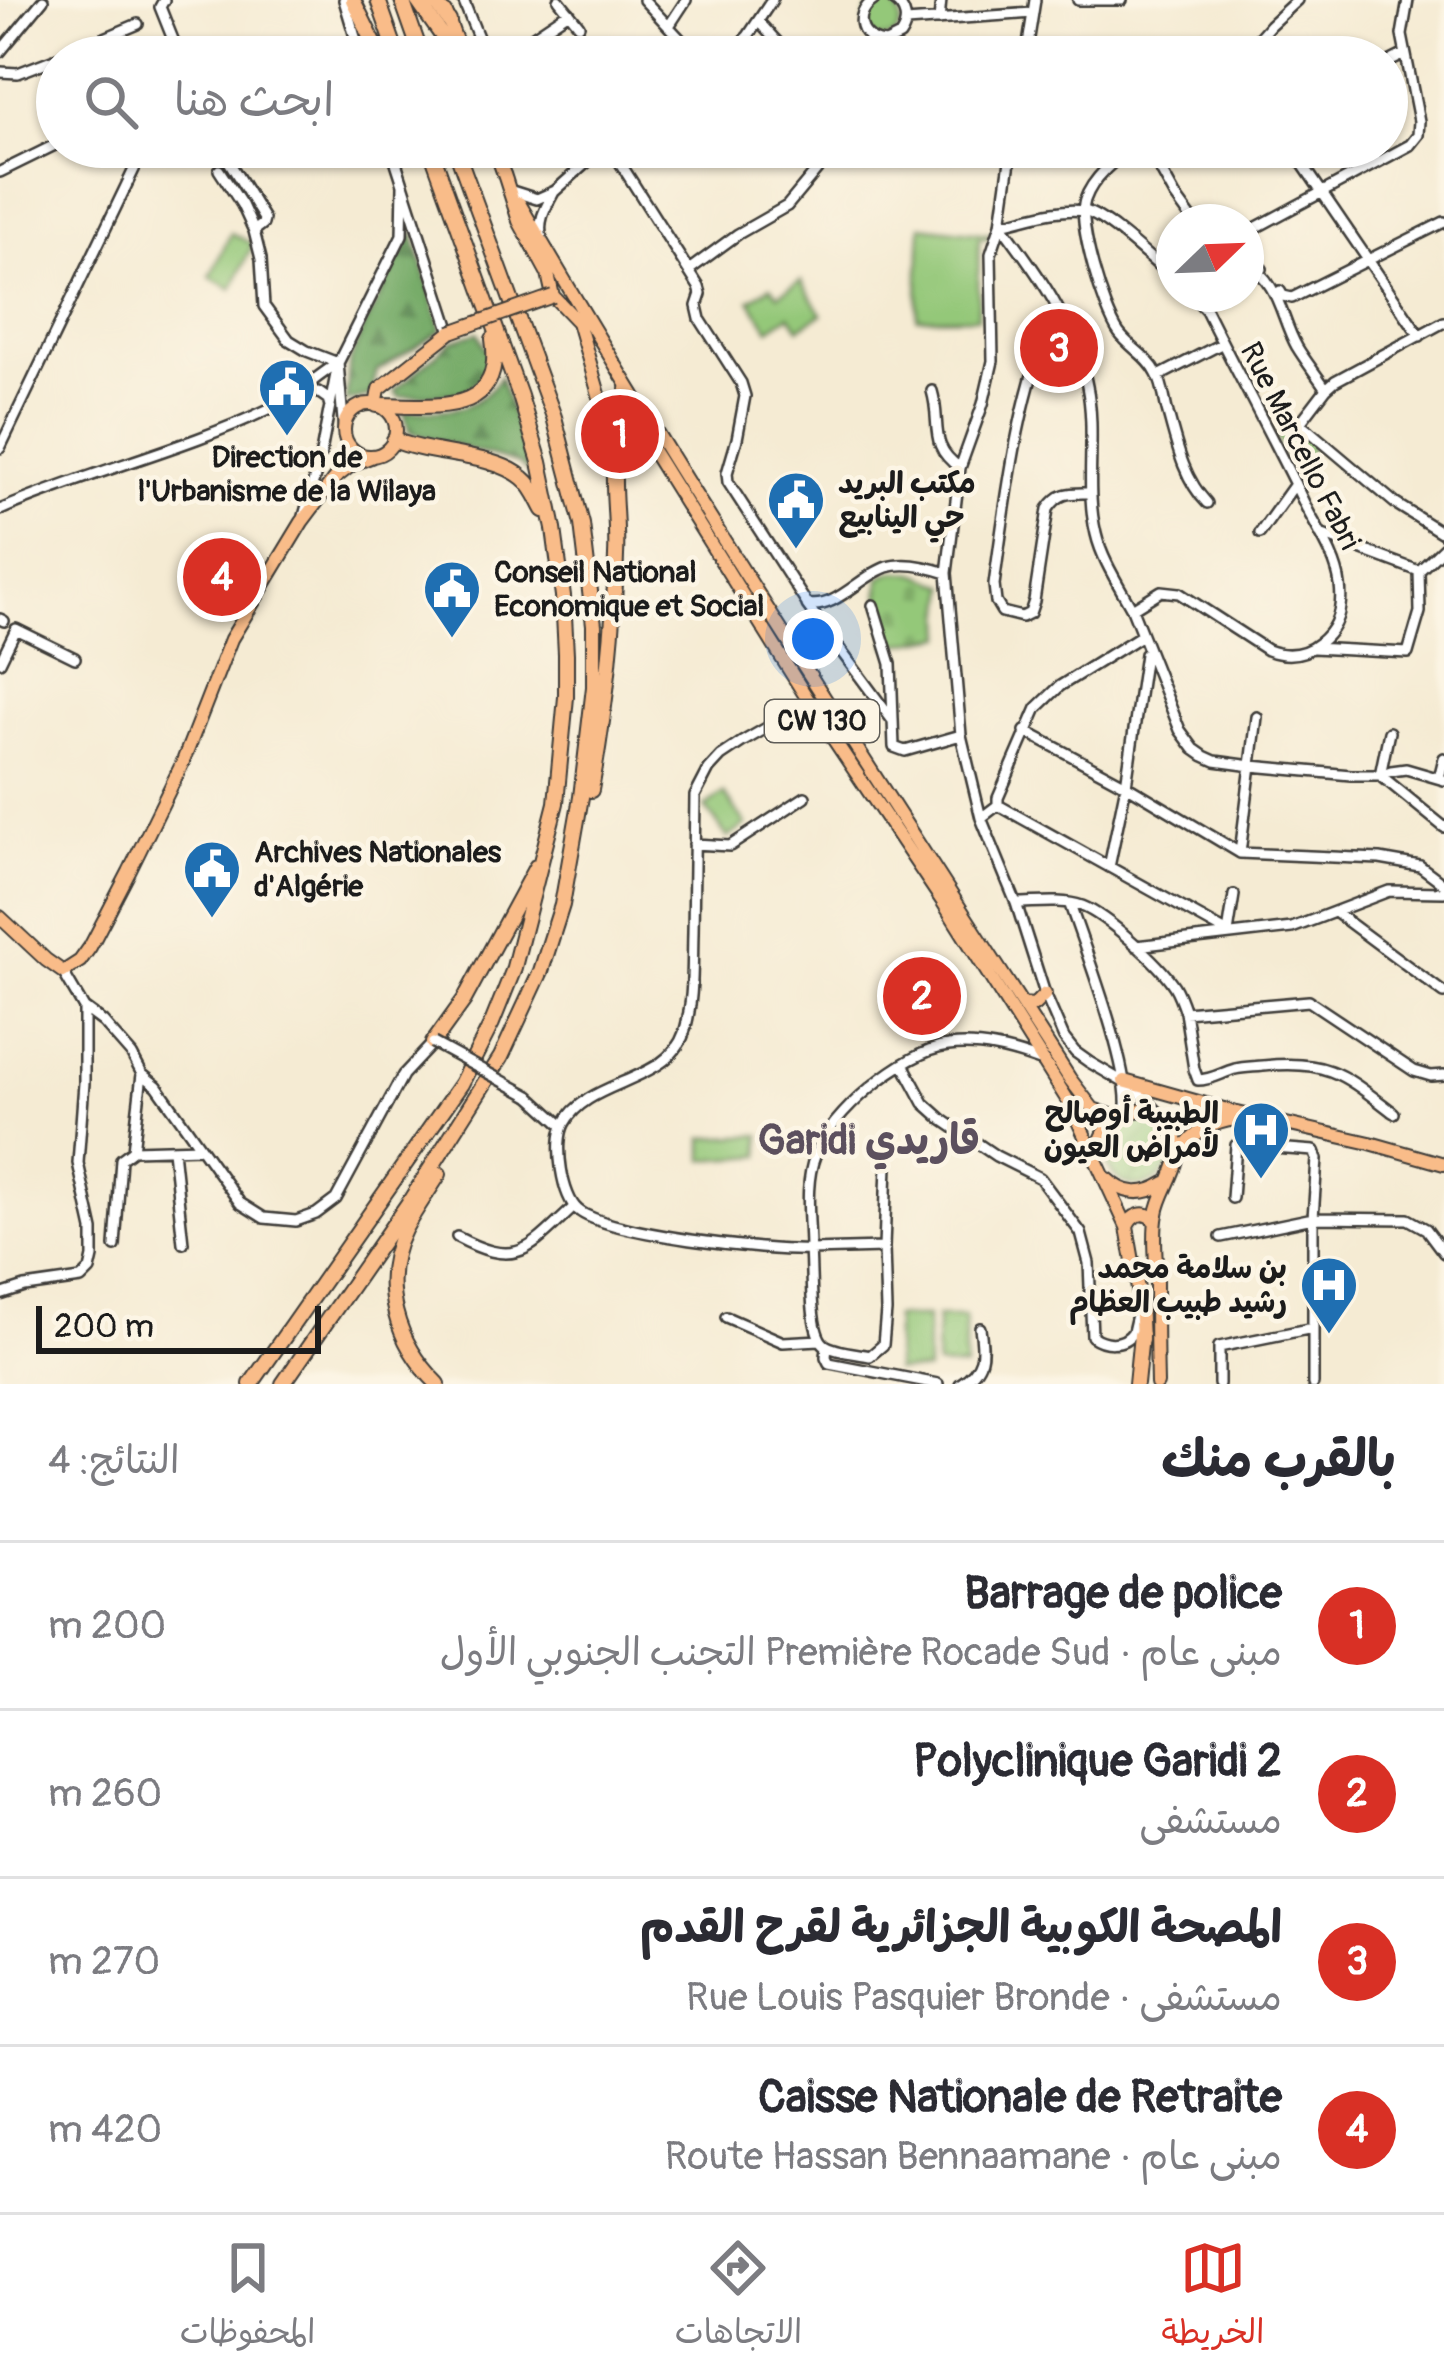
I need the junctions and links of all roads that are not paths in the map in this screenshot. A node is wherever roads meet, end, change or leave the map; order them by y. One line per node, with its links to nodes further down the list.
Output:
1 (43, 0): 50 (street)
2 (164, 0): 33 (street)
3 (344, 0): 34 (street)
4 (353, 0): 35 (highway)
5 (378, 0): 36 (highway)
6 (402, 0): 37 (highway)
7 (417, 0): 38 (highway)
8 (437, 0): 26 (highway)
9 (463, 0): 40 (street)
10 (559, 0): 23 (street)
11 (644, 0): 31 (street)
12 (686, 0): 31 (street)
13 (772, 0): 27 (street)
14 (874, 0): 22 (street)
15 (893, 0): 28 (street)
16 (941, 0): 25 (street)
17 (1035, 0): 24 (street)
18 (1078, 0): 19 (street)
19 (1122, 0)
20 (1298, 0): 48 (street)
21 (1408, 0): 49 (street)
22 (858, 6): 45 (street)
23 (568, 12): 30 (street); 41 (street)
24 (1033, 13): 25 (street); 47 (street)
25 (939, 20): 28 (street)
26 (449, 21): 39 (main road)
27 (758, 21): 43 (street); 44 (street)
28 (906, 22): 46 (street)
29 (138, 24): 32 (street)
30 (579, 25)
31 (669, 26): 42 (street)
32 (110, 36)
33 (172, 36)
34 (355, 36)
35 (371, 36)
36 (391, 36)
37 (415, 36)
38 (444, 36)
39 (454, 36)
40 (478, 36)
41 (533, 36)
42 (678, 36)
43 (748, 36)
44 (772, 36)
45 (867, 36)
46 (900, 36)
47 (1029, 36)
48 (1260, 36)
49 (1402, 36)
50 (0, 52)
51 (36, 66): 53 (street)
52 (1408, 68): 54 (street)
53 (0, 72)
54 (1408, 147)
55 (36, 154): 71 (street)
56 (135, 168): 108 (street)
57 (233, 168): 82 (street)
58 (398, 168): 73 (street)
59 (438, 168): 90 (highway)
60 (462, 168): 156 (highway)
61 (502, 168): 72 (main road)
62 (582, 168): 75 (street)
63 (621, 168): 86 (street)
64 (819, 168): 86 (street)
65 (1009, 168): 81 (street)
66 (1108, 168): 78 (street)
67 (1160, 168): 77 (street)
68 (1305, 168): 76 (street)
69 (1365, 168): 76 (street)
70 (219, 170): 82 (street)
71 (0, 172)
72 (504, 174): 74 (main road); 89 (main road)
73 (403, 185): 94 (street); 97 (street)
74 (512, 191): 75 (street); 83 (main road, CW 130)
75 (555, 191): 83 (street)
76 (1320, 191): 80 (street); 84 (street)
77 (1181, 204)
78 (1082, 211): 81 (street); 85 (street); 98 (street)
79 (1444, 222): 84 (street)
80 (1264, 223)
81 (1001, 224): 91 (street); 110 (street)
82 (254, 231): 97 (street)
83 (546, 249): 99 (main road, CW 130)
84 (1367, 261): 87 (street); 95 (street)
85 (1156, 265)
86 (689, 270): 123 (street)
87 (1264, 272)
88 (1264, 278): 100 (street)
89 (553, 296): 94 (main road, bridge); 105 (main road, CW 130)
90 (488, 304): 103 (highway); 116 (highway)
91 (1056, 308): 113 (street); 113 (street)
92 (1206, 312): 96 (street, Rue Marcello Fabri)
93 (1444, 322): 95 (street)
94 (451, 332): 103 (main road)
95 (1420, 336): 100 (street)
96 (1221, 344): 98 (street); 111 (street, Rue Marcello Fabri)
97 (338, 363): 102 (street); 104 (street); 106 (street)
98 (1159, 376): 114 (street)
99 (628, 388): 105 (highway); 164 (main road, CW 130)
100 (1326, 389): 119 (street)
101 (932, 391): 110 (street)
102 (296, 395): 104 (street); 115 (street)
103 (376, 405): 106 (main road); 107 (main road)
104 (330, 406): 112 (street)
105 (620, 434): 131 (main road, CW 130); 156 (highway)
106 (345, 436): 109 (main road); 112 (main road)
107 (394, 440): 109 (main road); 116 (highway)
108 (0, 448)
109 (373, 456): 112 (main road)
110 (960, 468): 121 (street)
111 (1295, 484): 117 (street); 118 (street, Rue Marcello Fabri)
112 (317, 492): 161 (main road)
113 (1090, 494): 125 (street)
114 (1207, 502)
115 (0, 510)
116 (554, 529): 149 (highway)
117 (1260, 533)
118 (1320, 534): 122 (street); 127 (street, Rue Marcello Fabri)
119 (1444, 534)
120 (1444, 547): 122 (street)
121 (947, 572): 123 (street); 138 (street)
122 (1419, 572): 127 (street)
123 (807, 604): 135 (street)
124 (873, 604): 135 (street)
125 (1132, 608): 126 (street); 127 (street)
126 (1142, 635): 128 (street); 136 (street)
127 (1313, 648)
128 (1146, 649): 140 (street); 143 (street)
129 (75, 658): 130 (street)
130 (0, 662)
131 (797, 683): 132 (street); 134 (main road, CW 130)
132 (791, 714): 134 (street); 148 (street)
133 (1257, 717): 140 (street)
134 (820, 719): 167 (main road, CW 130)
135 (893, 721): 138 (street)
136 (1025, 731): 143 (street); 145 (street)
137 (1389, 732): 141 (street)
138 (961, 734): 146 (street)
139 (1444, 758): 142 (street)
140 (1252, 766): 141 (street); 150 (street)
141 (1380, 776): 142 (street); 147 (street)
142 (1441, 779)
143 (1126, 784): 150 (street); 151 (street)
144 (805, 797): 148 (street)
145 (998, 805): 146 (street); 151 (street)
146 (981, 818): 154 (street)
147 (1442, 824)
148 (694, 844): 181 (street)
149 (547, 847): 168 (highway); 210 (highway)
150 (1240, 853): 152 (street)
151 (1109, 867): 159 (street)
152 (1444, 888): 157 (street)
153 (1234, 895): 159 (street)
154 (1016, 903): 155 (street); 163 (street)
155 (1070, 904): 160 (street); 174 (street)
156 (562, 905): 179 (highway)
157 (1336, 912): 159 (street); 162 (street)
158 (0, 917): 161 (main road)
159 (1228, 933): 160 (street)
160 (1136, 946): 166 (street)
161 (63, 972): 165 (street)
162 (1444, 993)
163 (1045, 994): 164 (main road); 174 (street)
164 (1022, 1004): 177 (main road, CW 130)
165 (84, 1008): 172 (street); 203 (street)
166 (1185, 1012): 173 (street); 176 (street)
167 (1024, 1030): 169 (street); 170 (main road, CW 130)
168 (433, 1043): 181 (street, bridge); 182 (street)
169 (1011, 1053): 170 (street); 171 (street)
170 (1046, 1063): 186 (main road, CW 130)
171 (903, 1064): 201 (street); 204 (street)
172 (142, 1074): 182 (street); 183 (street)
173 (1444, 1075)
174 (1124, 1081): 175 (main road); 177 (street); 180 (street)
175 (1233, 1112): 178 (main road); 180 (main road)
176 (1394, 1113)
177 (1121, 1115): 180 (main road); 186 (main road)
178 (1265, 1120): 185 (main road); 187 (main road)
179 (463, 1121): 211 (highway); 212 (highway)
180 (1167, 1124): 185 (main road)
181 (562, 1126): 192 (street)
182 (201, 1148): 184 (street)
183 (133, 1150): 184 (street); 199 (street)
184 (173, 1150): 198 (street)
185 (1179, 1154): 190 (main road)
186 (1096, 1157): 189 (main road)
187 (1444, 1164)
188 (886, 1165): 200 (street)
189 (1103, 1174): 190 (main road); 195 (main road)
190 (1166, 1183): 194 (main road)
191 (1232, 1198): 193 (street)
192 (573, 1208): 196 (street); 201 (street)
193 (1313, 1218): 197 (street); 202 (street); 207 (street)
194 (1155, 1220): 195 (main road); 216 (main road)
195 (1126, 1227): 204 (main road)
196 (457, 1237)
197 (1221, 1237)
198 (183, 1244)
199 (115, 1246)
200 (884, 1248): 201 (street); 209 (street)
201 (810, 1250): 209 (street)
202 (1444, 1253)
203 (0, 1295)
204 (1140, 1301): 208 (main road)
205 (725, 1317): 209 (street)
206 (980, 1328): 214 (street)
207 (1313, 1328): 217 (street); 218 (street)
208 (1142, 1335): 215 (highway)
209 (824, 1343): 213 (street)
210 (251, 1384)
211 (283, 1384)
212 (438, 1384)
213 (938, 1384)
214 (960, 1384)
215 (1139, 1384)
216 (1157, 1384)
217 (1219, 1384)
218 (1313, 1384)

